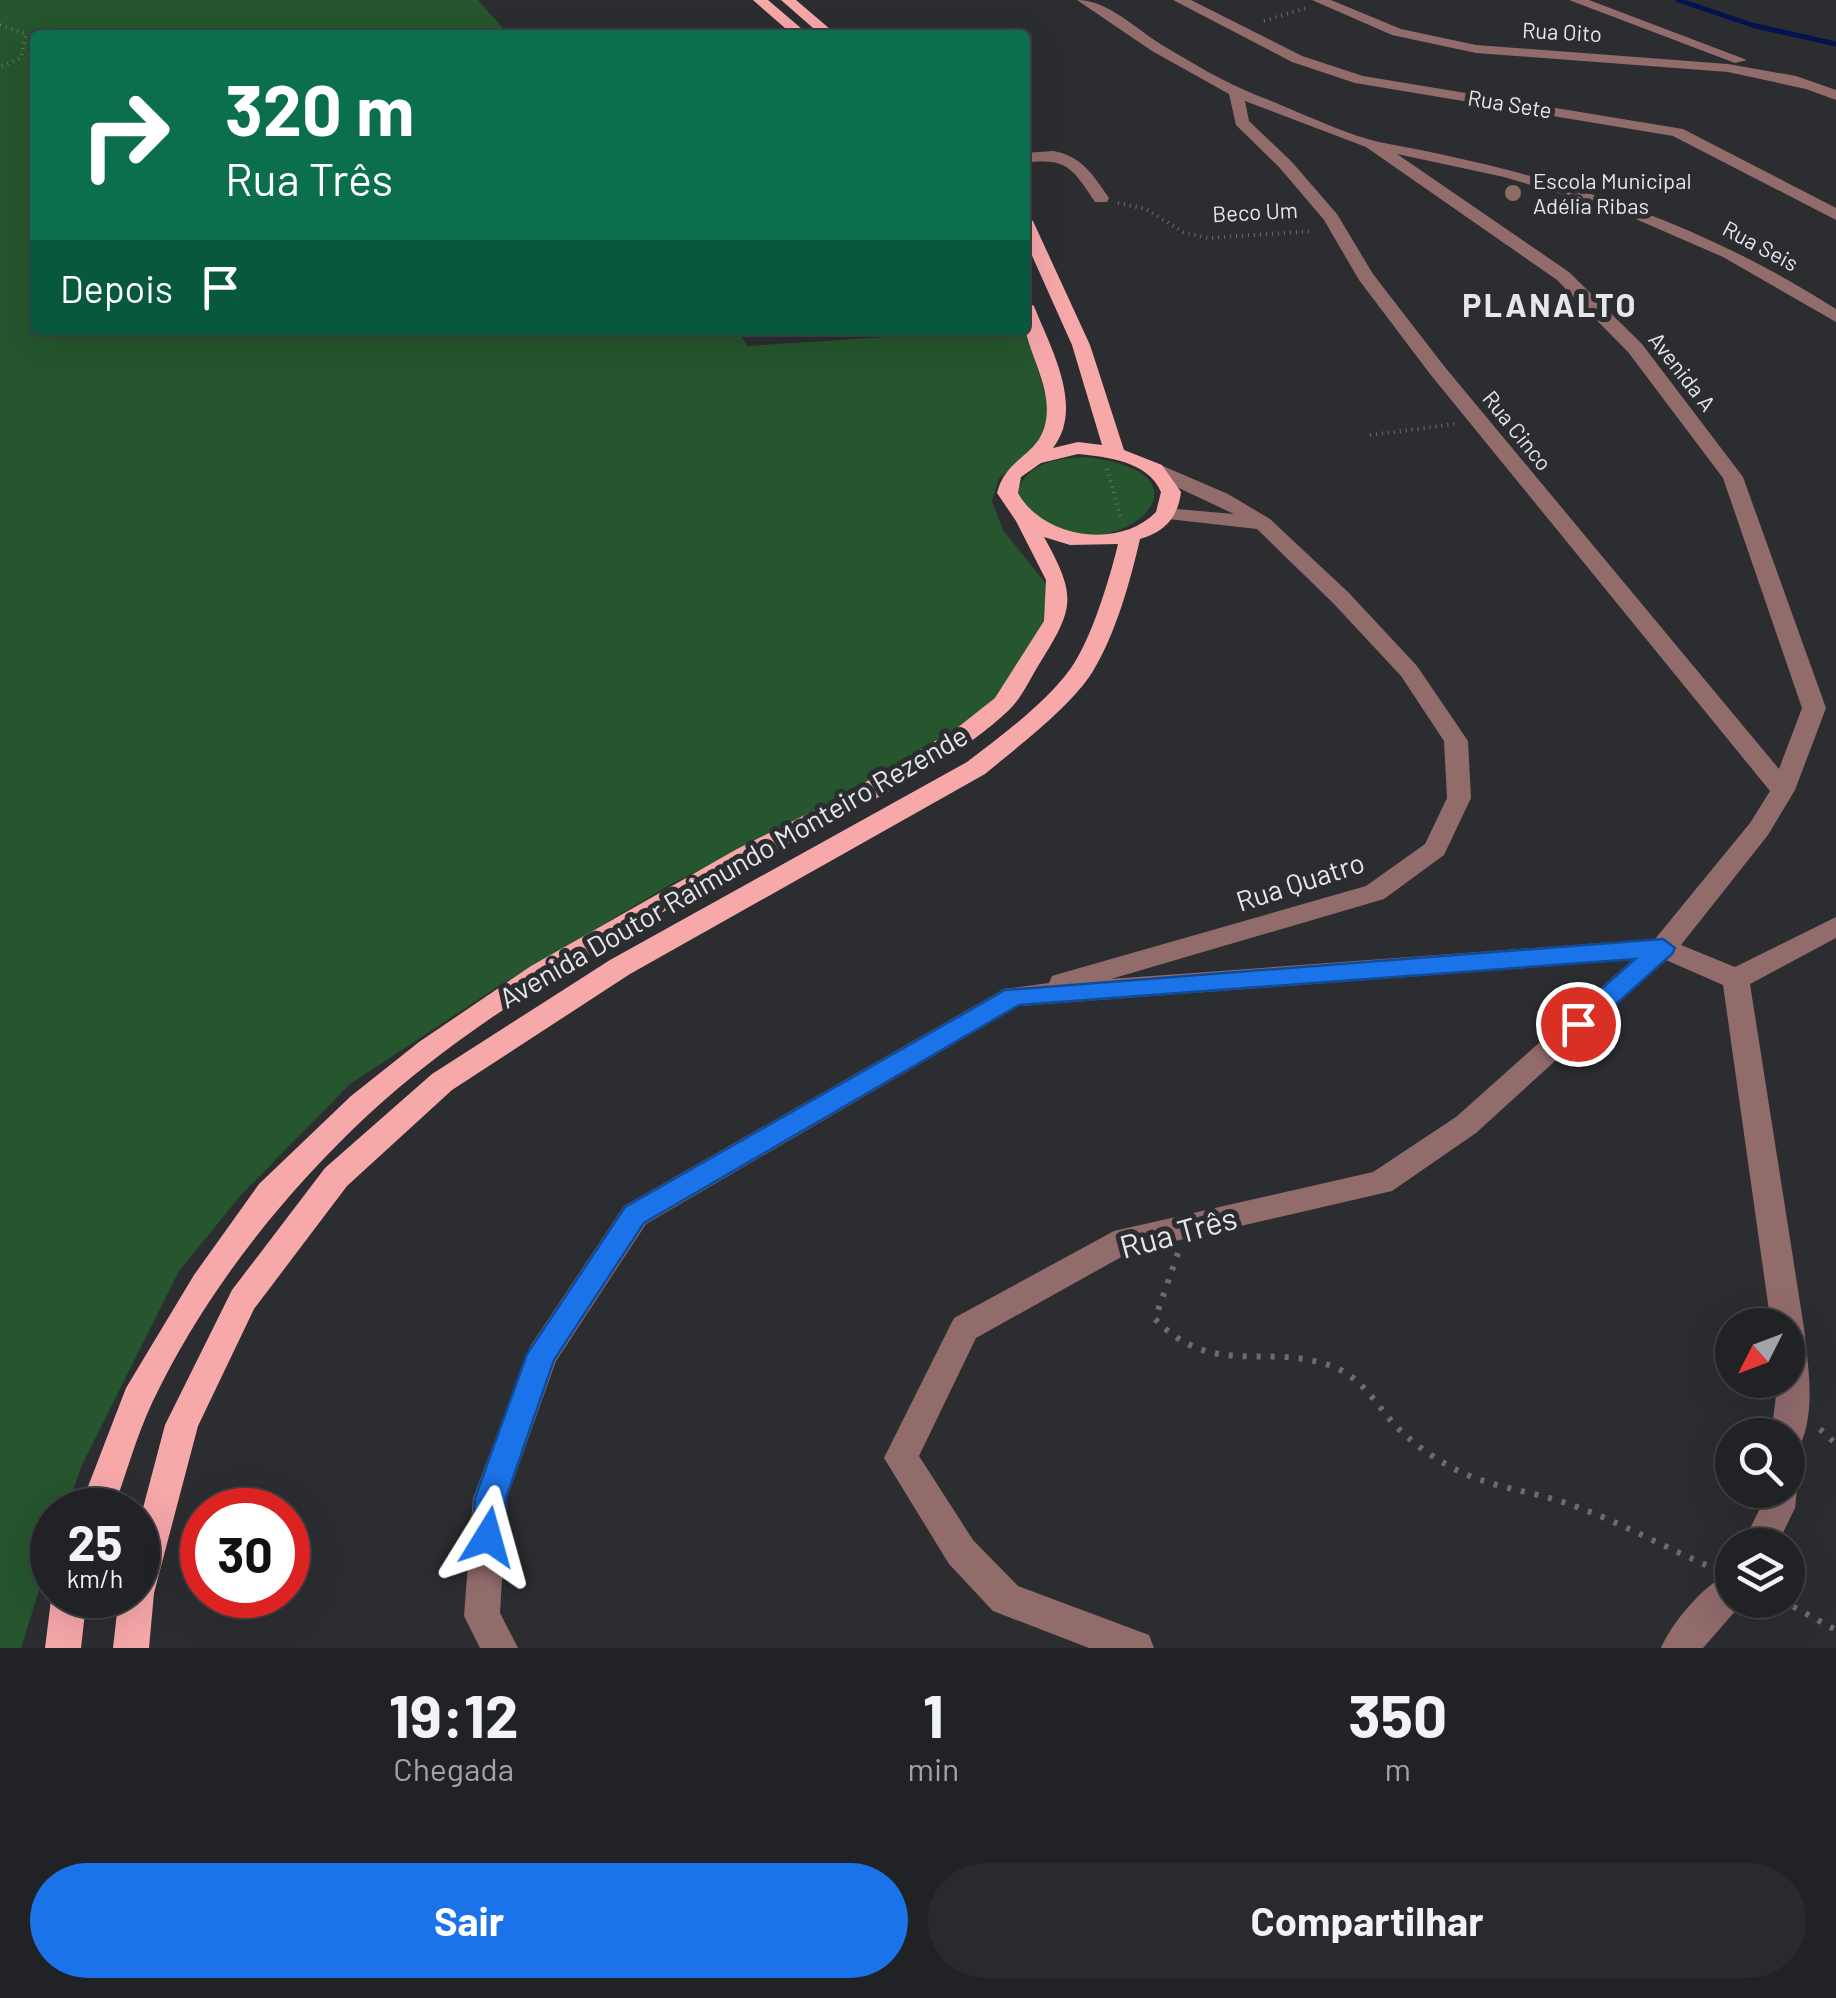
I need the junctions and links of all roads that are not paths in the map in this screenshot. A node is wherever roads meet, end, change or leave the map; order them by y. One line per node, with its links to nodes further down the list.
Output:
1 (760, 0): 7 (main road)
2 (788, 0): 8 (main road)
3 (1084, 0): 10 (street, Avenida A)
4 (1180, 0): 15 (street, Rua Sete)
5 (1576, 0): 9 (street)
6 (1321, 2): 9 (street, Rua Oito)
7 (796, 30)
8 (824, 30)
9 (1809, 85): 11 (street)
10 (1236, 92): 12 (street, Avenida A); 26 (street, Rua Cinco)
11 (1836, 95)
12 (1372, 144): 17 (street, Rua Seis); 26 (street, Avenida A)
13 (1030, 157): 14 (street)
14 (1101, 198)
15 (1836, 215)
16 (1030, 233): 19 (main road)
17 (1836, 317)
18 (1030, 321): 20 (main road)
19 (1114, 452): 20 (main road); 21 (main road)
20 (1020, 466): 23 (main road, Avenida Doutor Raimundo Monteiro Rezende)
21 (1156, 470): 22 (main road); 24 (street, Rua Quatro)
22 (1166, 514): 24 (street); 25 (main road)
23 (1026, 522): 25 (main road); 32 (main road, Avenida Doutor Raimundo Monteiro Rezende)
24 (1263, 523): 30 (street, Rua Quatro)
25 (1130, 536): 33 (main road, Avenida Doutor Raimundo Monteiro Rezende)
26 (1783, 790): 28 (street, Avenida A)
27 (1836, 926): 29 (street)
28 (1663, 948): 29 (street); 30 (street); 40 (street, Rua Três)
29 (1736, 979): 31 (street)
30 (1014, 996): 39 (street)
31 (1784, 1308)
32 (104, 1488)
33 (160, 1507)
34 (1715, 1594): 41 (street)
35 (66, 1618): 37 (main road)
36 (134, 1618): 38 (main road, Avenida Doutor Raimundo Monteiro Rezende)
37 (63, 1648)
38 (131, 1648)
39 (500, 1648)
40 (1136, 1648)
41 (1678, 1648)

